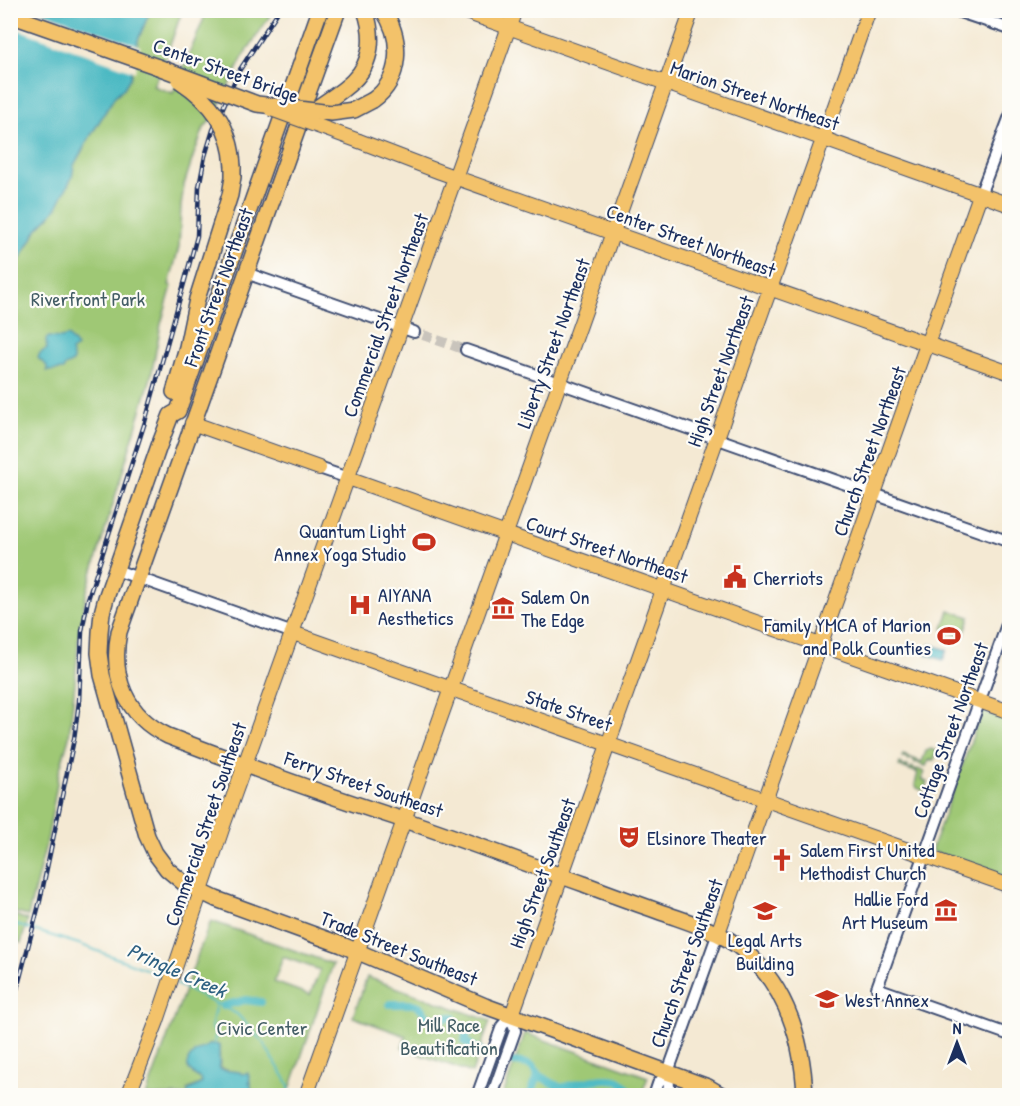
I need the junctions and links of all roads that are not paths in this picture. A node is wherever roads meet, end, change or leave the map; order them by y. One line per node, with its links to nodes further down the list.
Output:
1 (320, 10): 31 (highway, Front Street Northeast)
2 (338, 10): 17 (highway, Front Street Northeast)
3 (365, 10): 17 (highway)
4 (383, 10): 15 (highway, bridge)
5 (460, 10): 11 (main road, Marion Street Northeast)
6 (515, 10): 11 (main road, Commercial Street Northeast)
7 (692, 10): 14 (main road, Liberty Street Northeast)
8 (869, 10): 18 (main road, High Street Northeast)
9 (954, 10): 12 (street)
10 (10, 15): 13 (highway, Center Street Bridge)
11 (508, 28): 14 (main road, Marion Street Northeast); 20 (main road, Commercial Street Northeast)
12 (1010, 29)
13 (158, 67): 15 (highway, Center Street Bridge, bridge); 31 (highway, bridge)
14 (666, 84): 18 (main road, Marion Street Northeast); 23 (main road, Liberty Street Northeast)
15 (258, 104): 19 (main road, Center Street Bridge, bridge)
16 (1010, 116): 21 (street, Church Street Northeast)
17 (298, 124): 24 (highway, Front Street Northeast)
18 (823, 140): 21 (main road, Marion Street Northeast); 25 (main road, High Street Northeast)
19 (359, 141): 20 (main road, Center Street Northeast)
20 (453, 182): 23 (main road, Center Street Northeast); 26 (main road, Commercial Street Northeast)
21 (980, 195): 22 (main road, Marion Street Northeast); 27 (main road, Church Street Northeast)
22 (1010, 205)
23 (613, 233): 25 (main road, Center Street Northeast); 30 (main road, Liberty Street Northeast)
24 (246, 273): 26 (street); 32 (highway, Front Street Northeast)
25 (770, 289): 27 (main road, Center Street Northeast); 33 (main road, High Street Northeast)
26 (408, 330): 35 (main road, Commercial Street Northeast)
27 (927, 344): 29 (main road, Center Street Northeast); 36 (main road, Church Street Northeast)
28 (466, 350): 30 (street)
29 (1010, 373)
30 (559, 383): 33 (street); 37 (main road, Liberty Street Northeast)
31 (171, 415): 39 (highway, Front Street Northeast)
32 (192, 423): 34 (main road, Court Street Northeast); 40 (highway, Front Street Northeast)
33 (717, 439): 36 (street); 42 (main road, High Street Northeast)
34 (319, 468): 35 (street, Court Street Northeast)
35 (348, 478): 37 (main road, Court Street Northeast); 45 (main road, Commercial Street Northeast)
36 (874, 494): 38 (street); 46 (main road, Church Street Northeast)
37 (506, 534): 41 (main road, Court Street Northeast); 47 (main road, Liberty Street Northeast)
38 (1010, 542)
39 (116, 570): 40 (street, State Street); 54 (highway, Front Street Northeast)
40 (137, 578): 45 (street, State Street); 51 (highway, Ferry Street Southeast)
41 (633, 579): 42 (main road, Court Street Northeast); 43 (main road)
42 (663, 590): 43 (main road, High Street Northeast); 46 (main road, Court Street Northeast)
43 (658, 606): 50 (main road, High Street Northeast)
44 (1010, 616): 48 (street, Cottage Street Northeast)
45 (293, 633): 47 (main road, State Street); 51 (main road, Commercial Street Southeast)
46 (820, 645): 48 (main road, Court Street Northeast); 52 (main road, Church Street Northeast)
47 (451, 688): 50 (main road, State Street); 53 (main road, Liberty Street Northeast)
48 (980, 701): 49 (main road, Court Street Northeast); 55 (street, Cottage Street Northeast)
49 (1010, 712)
50 (608, 744): 52 (main road, State Street); 56 (main road, High Street Southeast)
51 (246, 765): 53 (highway, Ferry Street Southeast); 59 (main road, Commercial Street Southeast)
52 (765, 800): 55 (main road, State Street); 61 (main road, Church Street Southeast)
53 (404, 820): 56 (highway, Ferry Street Southeast); 62 (main road, Liberty Street Northeast)
54 (143, 825): 57 (highway, Trade Street Southeast)
55 (924, 856): 58 (main road, State Street); 64 (street, Cottage Street Northeast)
56 (561, 876): 61 (highway, Ferry Street Southeast); 63 (main road, High Street Southeast)
57 (185, 884): 59 (highway, Trade Street Southeast); 60 (main road)
58 (1010, 886)
59 (200, 892): 60 (main road, Commercial Street Southeast); 62 (highway, Trade Street Southeast)
60 (194, 912): 66 (main road, Commercial Street Southeast)
61 (718, 933): 65 (street, Church Street Southeast); 73 (highway, Ferry Street Southeast)
62 (357, 952): 63 (highway, Trade Street Southeast); 67 (main road, Liberty Street Northeast)
63 (512, 1016): 65 (highway, Trade Street Southeast); 68 (street, High Street Southeast); 69 (street, High Street Southeast)
64 (1010, 1035)
65 (668, 1072): 70 (street, Church Street Southeast); 71 (street, Church Street Southeast); 72 (highway, Trade Street Southeast)
66 (128, 1095)
67 (306, 1095)
68 (477, 1095)
69 (492, 1095)
70 (654, 1095)
71 (666, 1095)
72 (723, 1095)
73 (805, 1095)

